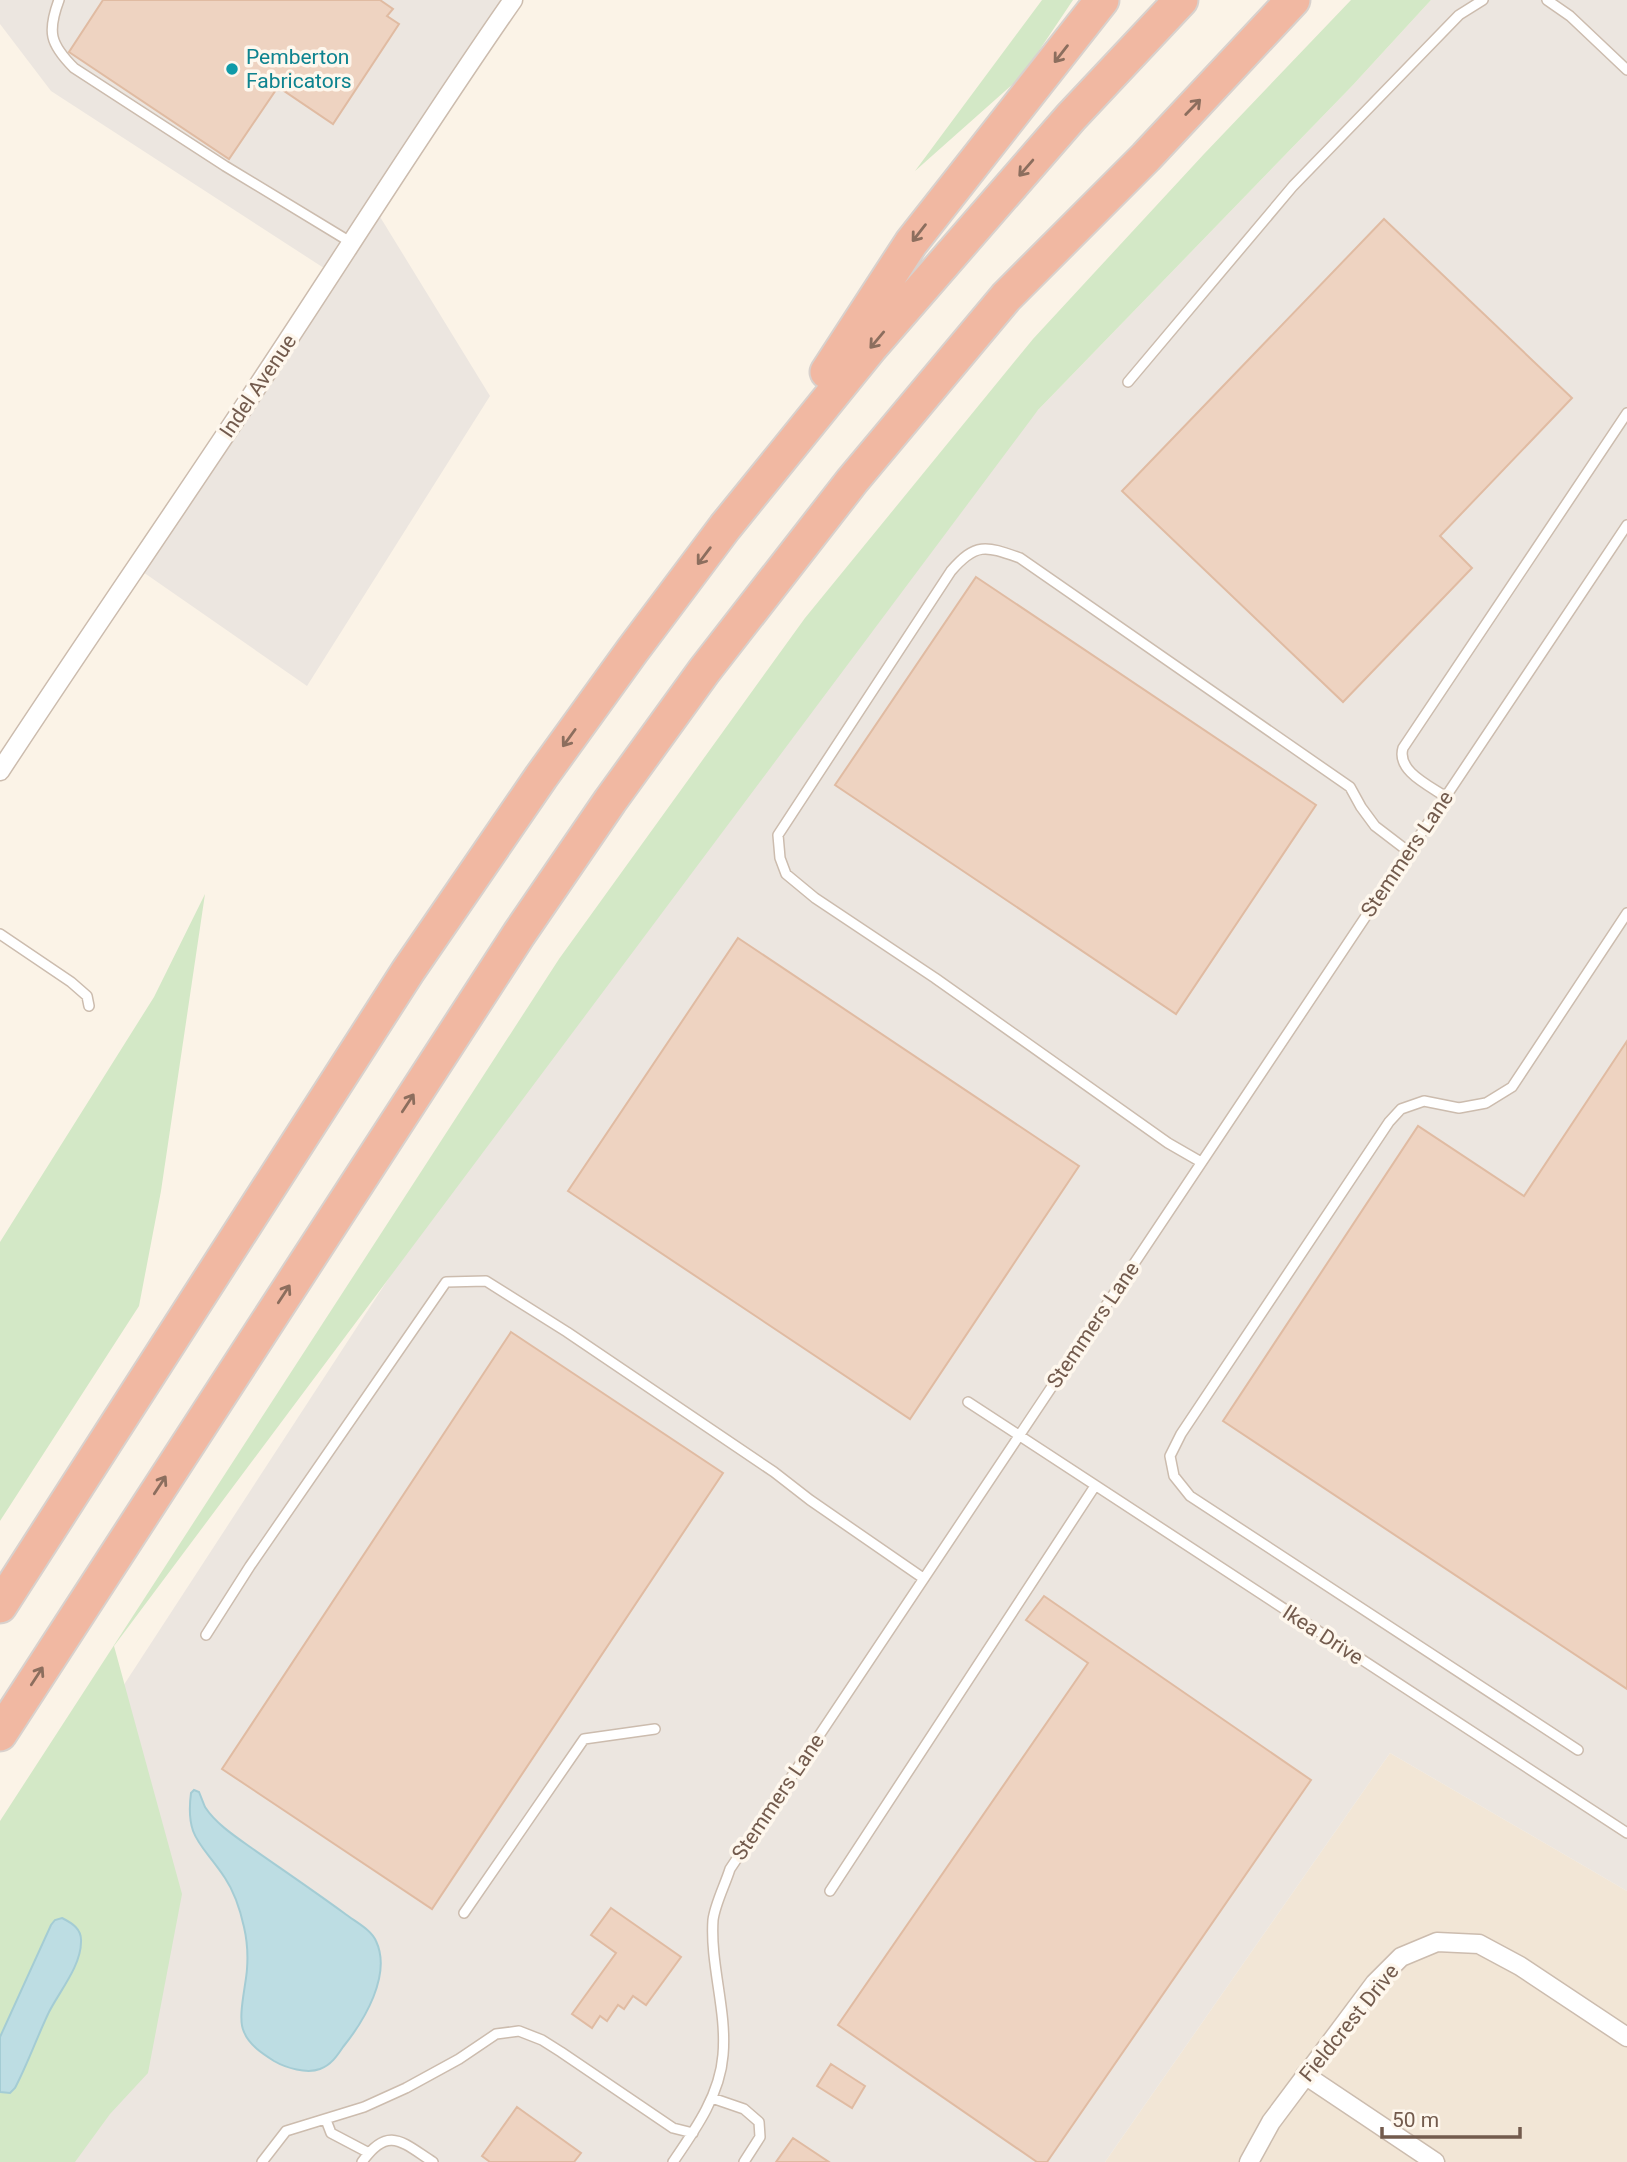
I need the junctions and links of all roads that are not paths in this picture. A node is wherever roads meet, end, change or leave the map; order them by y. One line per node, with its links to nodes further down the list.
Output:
1 (59, 0): 11 (lane)
2 (1102, 0): 15 (highway, one-way to 15)
3 (1181, 0): 15 (highway, one-way to 15)
4 (1293, 0): 9 (highway)
5 (1319, 0): 9 (highway)
6 (1483, 0): 12 (lane)
7 (1547, 0): 10 (lane)
8 (507, 2): 11 (street, Indel Avenue)
9 (1265, 31): 30 (highway, one-way to 9)
10 (1627, 70)
11 (352, 243): 16 (street, Indel Avenue)
12 (1128, 382)
13 (1627, 413): 17 (lane)
14 (1627, 525): 17 (lane, Stemmers Lane)
15 (725, 527): 27 (highway, one-way to 27)
16 (0, 771)
17 (1446, 797): 18 (lane, Stemmers Lane)
18 (1409, 852): 22 (lane, Stemmers Lane); 22 (lane)
19 (1627, 913): 31 (lane)
20 (0, 934): 21 (lane)
21 (89, 1006)
22 (1201, 1162): 24 (lane, Stemmers Lane)
23 (968, 1402): 24 (lane, Ikea Drive)
24 (1018, 1437): 25 (lane, Ikea Drive); 26 (lane, Stemmers Lane)
25 (1095, 1486): 32 (lane, Ikea Drive); 33 (lane)
26 (923, 1578): 28 (lane); 37 (lane, Stemmers Lane)
27 (0, 1606)
28 (206, 1635)
29 (655, 1729): 34 (lane)
30 (0, 1734)
31 (1578, 1750)
32 (1627, 1832)
33 (830, 1892)
34 (464, 1913)
35 (1627, 2037): 36 (street, Fieldcrest Drive)
36 (1306, 2075): 46 (street, Fieldcrest Drive); 47 (street)
37 (712, 2098): 39 (lane, Stemmers Lane); 45 (lane)
38 (326, 2120): 39 (lane); 40 (lane); 41 (lane)
39 (693, 2133): 44 (lane, Stemmers Lane)
40 (369, 2152): 42 (lane); 43 (lane)
41 (262, 2162)
42 (362, 2162)
43 (433, 2162)
44 (673, 2162)
45 (744, 2162)
46 (1249, 2162)
47 (1435, 2162)

